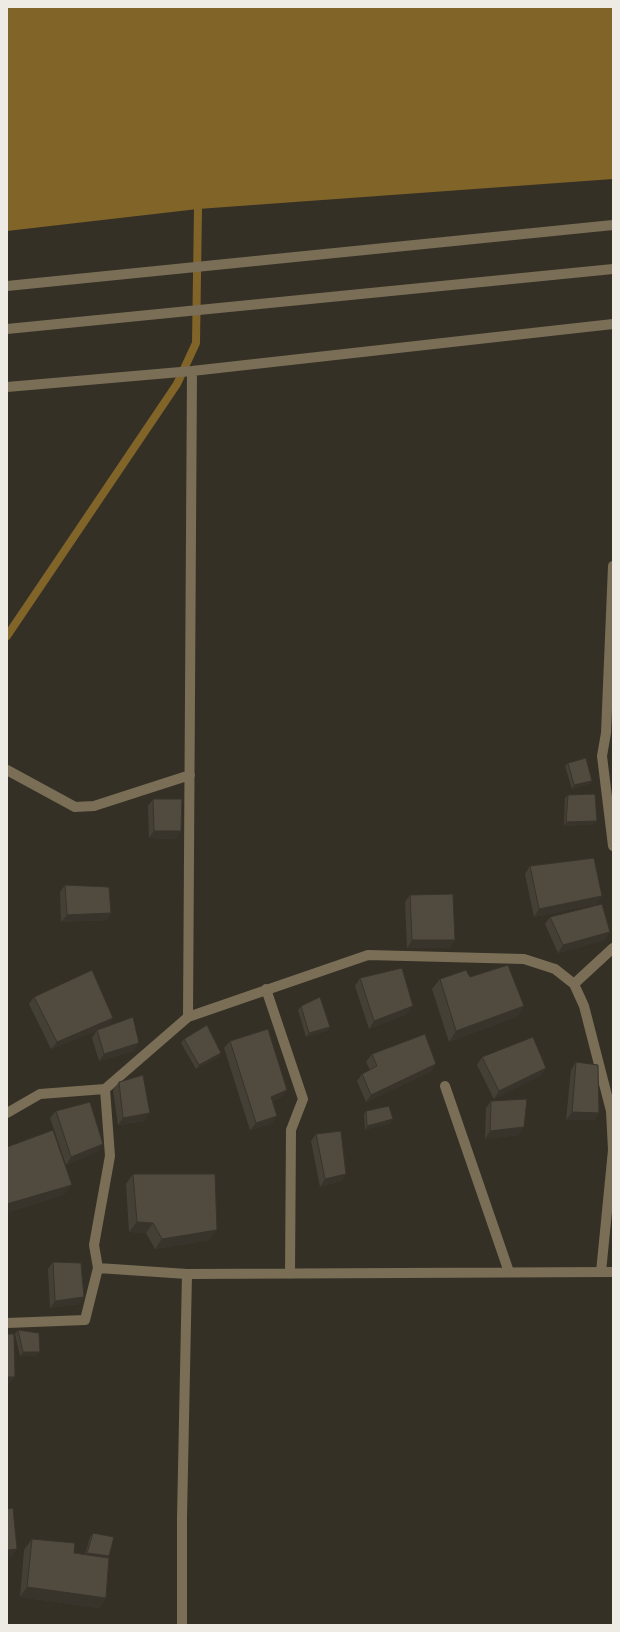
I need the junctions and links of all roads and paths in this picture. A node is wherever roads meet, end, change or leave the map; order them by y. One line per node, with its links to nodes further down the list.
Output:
1 (613, 225): 3 (street)
2 (613, 269): 5 (street)
3 (7, 286)
4 (613, 324): 6 (street)
5 (7, 329)
6 (192, 370): 7 (street); 10 (street)
7 (7, 387)
8 (613, 566): 11 (street)
9 (7, 770): 10 (street)
10 (190, 775): 15 (street)
11 (613, 846)
12 (613, 948): 13 (street)
13 (574, 984): 14 (street); 19 (street)
14 (266, 989): 15 (street); 25 (street)
15 (188, 1016): 17 (street)
16 (445, 1086): 21 (street)
17 (105, 1089): 18 (street); 20 (street)
18 (7, 1113)
19 (613, 1150): 22 (street)
20 (98, 1268): 24 (street); 26 (street)
21 (509, 1272): 22 (street); 25 (street)
22 (601, 1272): 23 (street)
23 (613, 1272)
24 (187, 1274): 25 (street); 27 (street)
25 (290, 1274)
26 (7, 1323)
27 (182, 1625)

